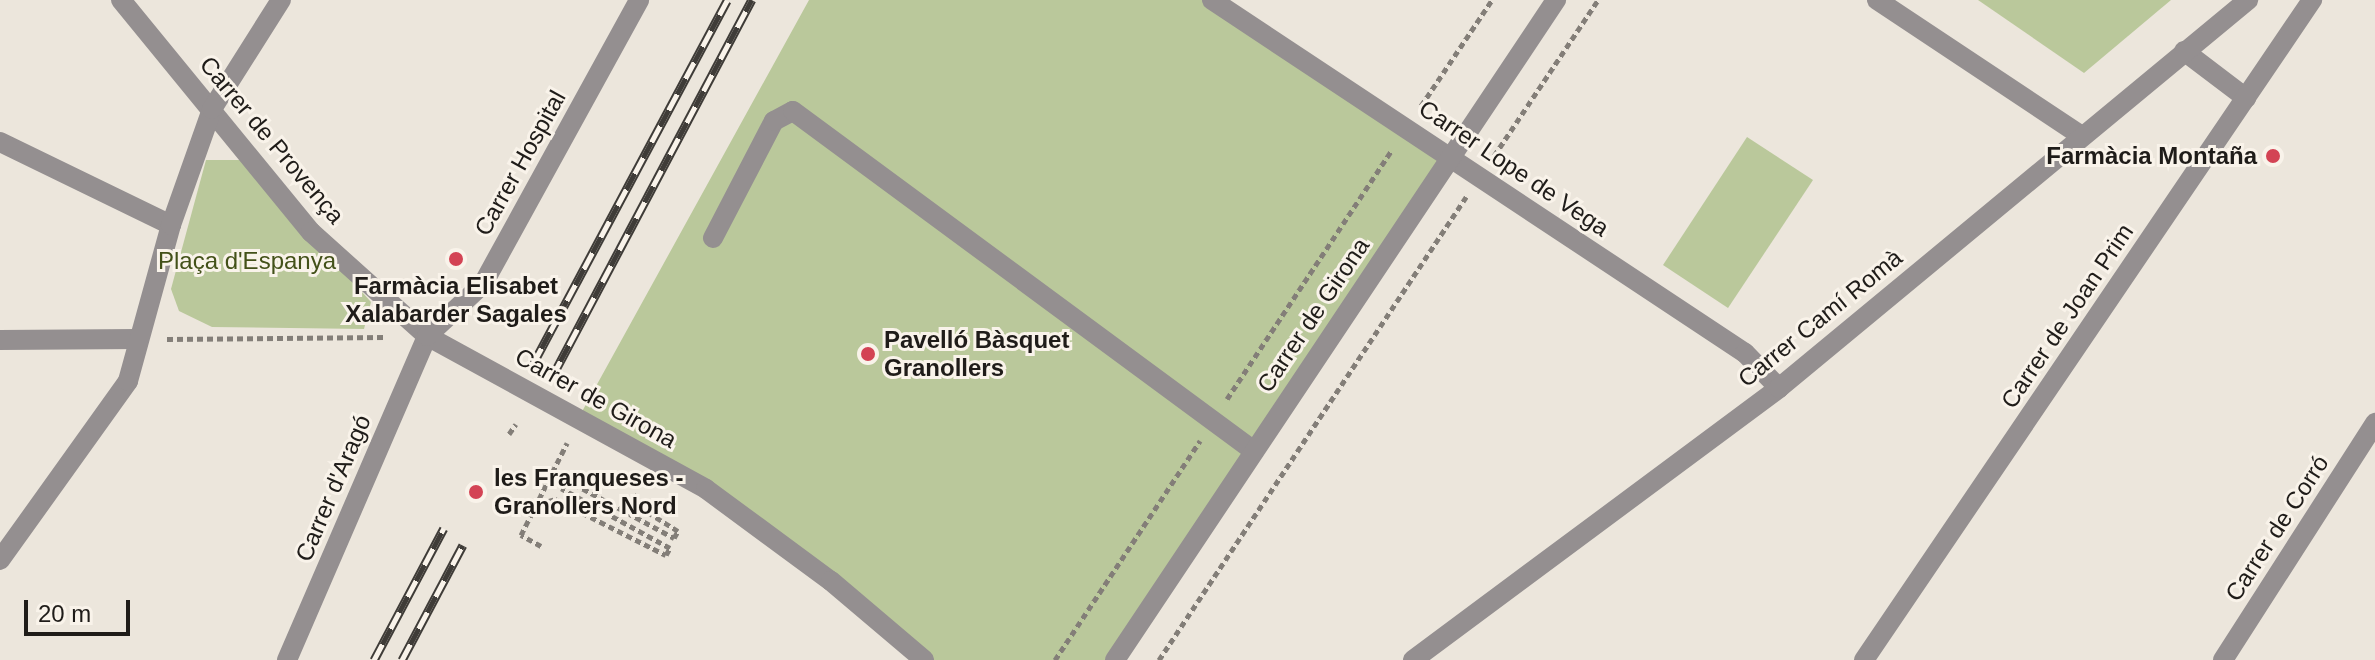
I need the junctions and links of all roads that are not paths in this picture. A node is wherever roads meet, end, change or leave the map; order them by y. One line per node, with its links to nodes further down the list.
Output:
1 (121, 0): 11 (street, Carrer de Provença)
2 (281, 0): 11 (street)
3 (639, 0): 17 (street, Carrer Hospital)
4 (1212, 0): 14 (street, Carrer Lope de Vega)
5 (1556, 0): 14 (street, Carrer de Girona)
6 (1877, 0): 12 (street)
7 (2248, 0): 9 (street, Carrer Camí Romà)
8 (2312, 0): 10 (street, Carrer de Joan Prim)
9 (2184, 51): 10 (street); 12 (street, Carrer Camí Romà)
10 (2246, 98): 28 (street, Carrer de Joan Prim)
11 (212, 109): 15 (street); 17 (street, Carrer de Provença)
12 (2082, 136): 20 (street, Carrer Camí Romà)
13 (0, 142): 15 (street)
14 (1450, 157): 20 (street, Carrer Lope de Vega); 22 (street, Carrer de Girona)
15 (171, 225): 18 (street)
16 (713, 238): 22 (street)
17 (427, 336): 24 (street, Carrer d'Aragó); 25 (street, Carrer de Girona)
18 (138, 339): 19 (street); 23 (street)
19 (0, 340)
20 (1779, 388): 27 (street, Carrer Camí Romà)
21 (2375, 423): 29 (street, Carrer de Corró)
22 (1254, 451): 26 (street, Carrer de Girona)
23 (0, 560)
24 (287, 660)
25 (924, 660)
26 (1115, 660)
27 (1413, 660)
28 (1864, 660)
29 (2223, 660)

